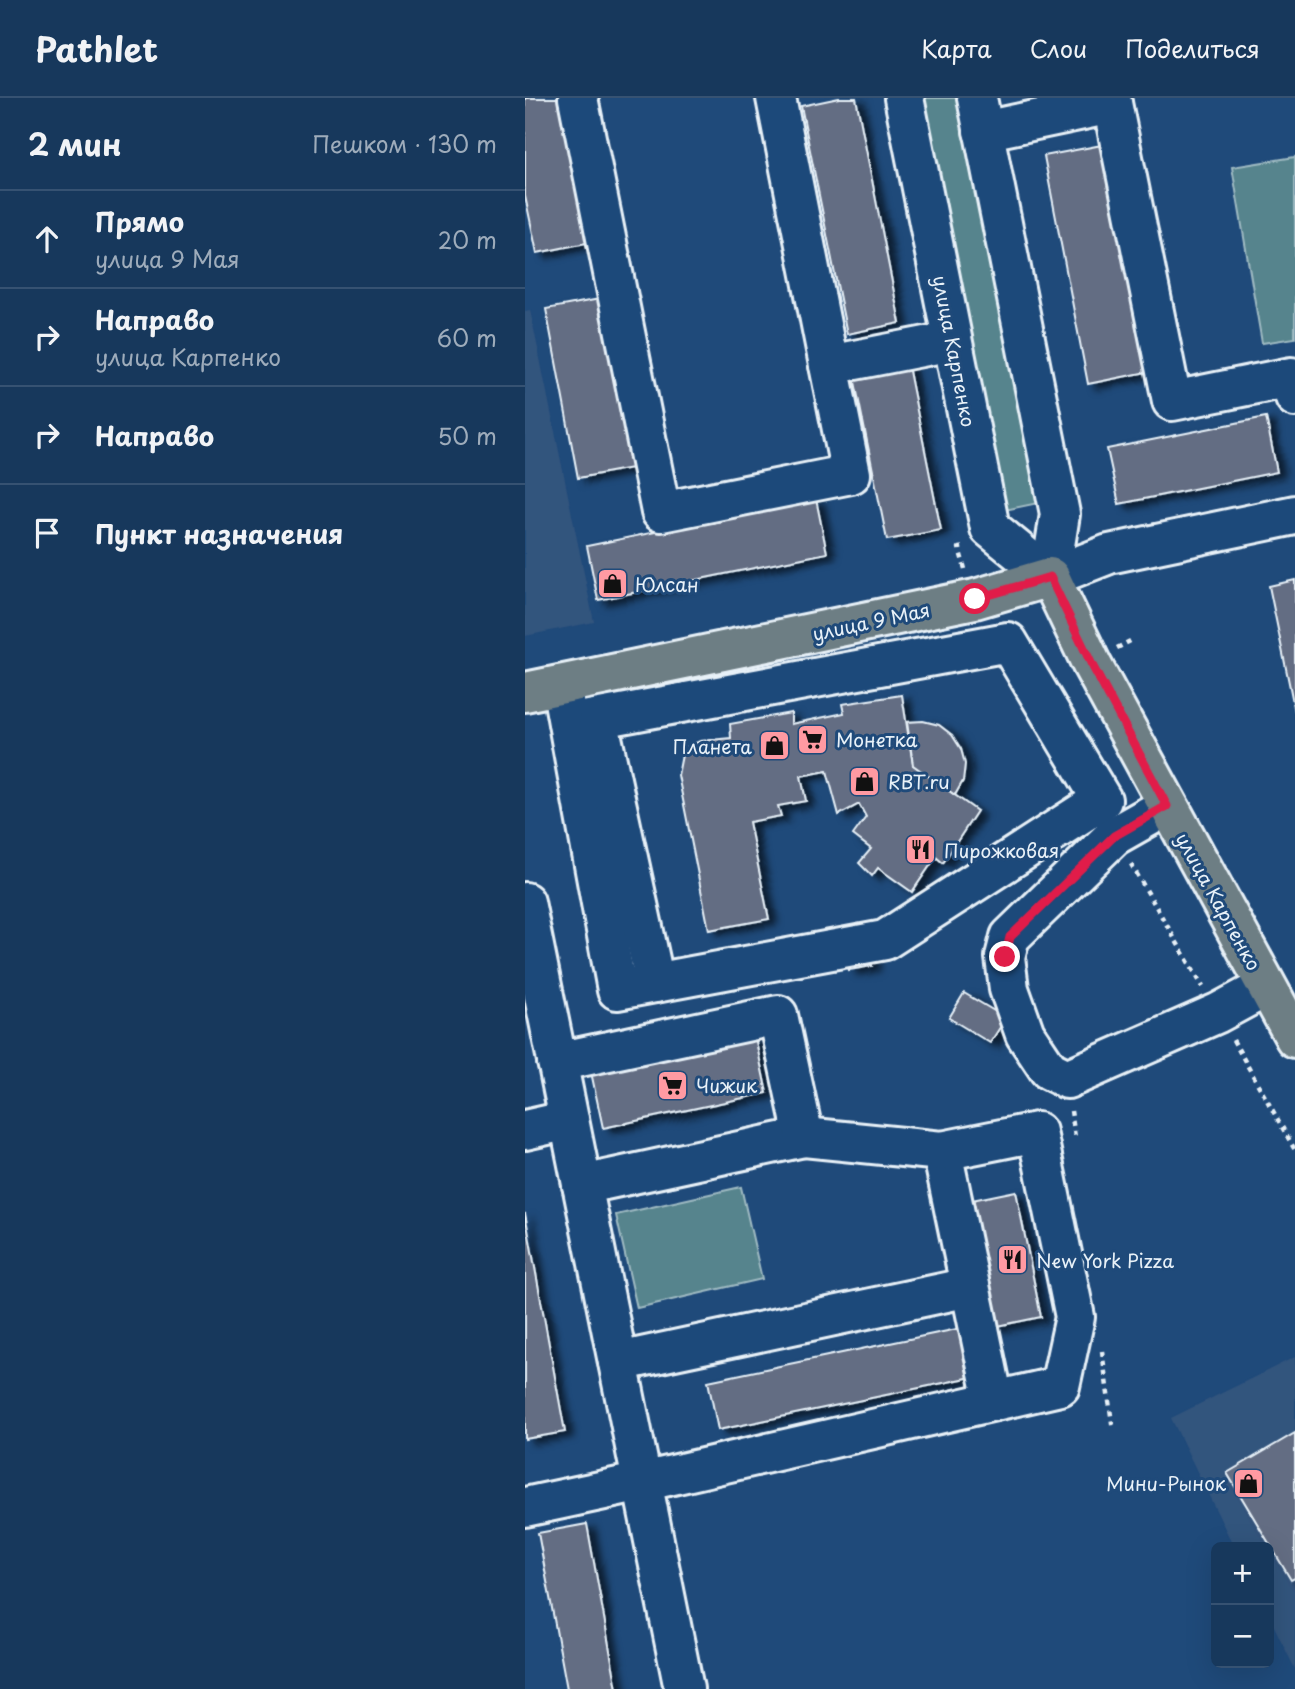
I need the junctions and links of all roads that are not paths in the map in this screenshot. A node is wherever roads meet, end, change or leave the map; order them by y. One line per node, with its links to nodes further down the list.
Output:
1 (578, 98): 7 (street)
2 (904, 98): 6 (street, улица Карпенко)
3 (780, 99): 7 (street)
4 (1111, 101): 5 (street); 8 (street)
5 (980, 114): 10 (street)
6 (952, 341): 7 (street); 10 (street, улица Карпенко)
7 (829, 365)
8 (1294, 383)
9 (1295, 514): 10 (street, улица 9 Мая)
10 (1050, 577): 11 (main road, улица 9 Мая); 13 (main road, улица Карпенко)
11 (543, 688): 12 (street)
12 (583, 722): 12 (street)
13 (1167, 806): 15 (main road, улица Карпенко); 15 (street)
14 (525, 902): 17 (street)
15 (1266, 987): 16 (main road, улица Карпенко)
16 (1295, 1038)
17 (557, 1062): 18 (street); 20 (street)
18 (569, 1120): 19 (street); 22 (street)
19 (525, 1130)
20 (804, 1137): 21 (street); 22 (street)
21 (942, 1151): 23 (street); 25 (street)
22 (582, 1185): 24 (street)
23 (970, 1287): 24 (street); 25 (street)
24 (618, 1362): 26 (street)
25 (994, 1401): 26 (street)
26 (642, 1482): 27 (street); 28 (street)
27 (525, 1507)
28 (684, 1689)

